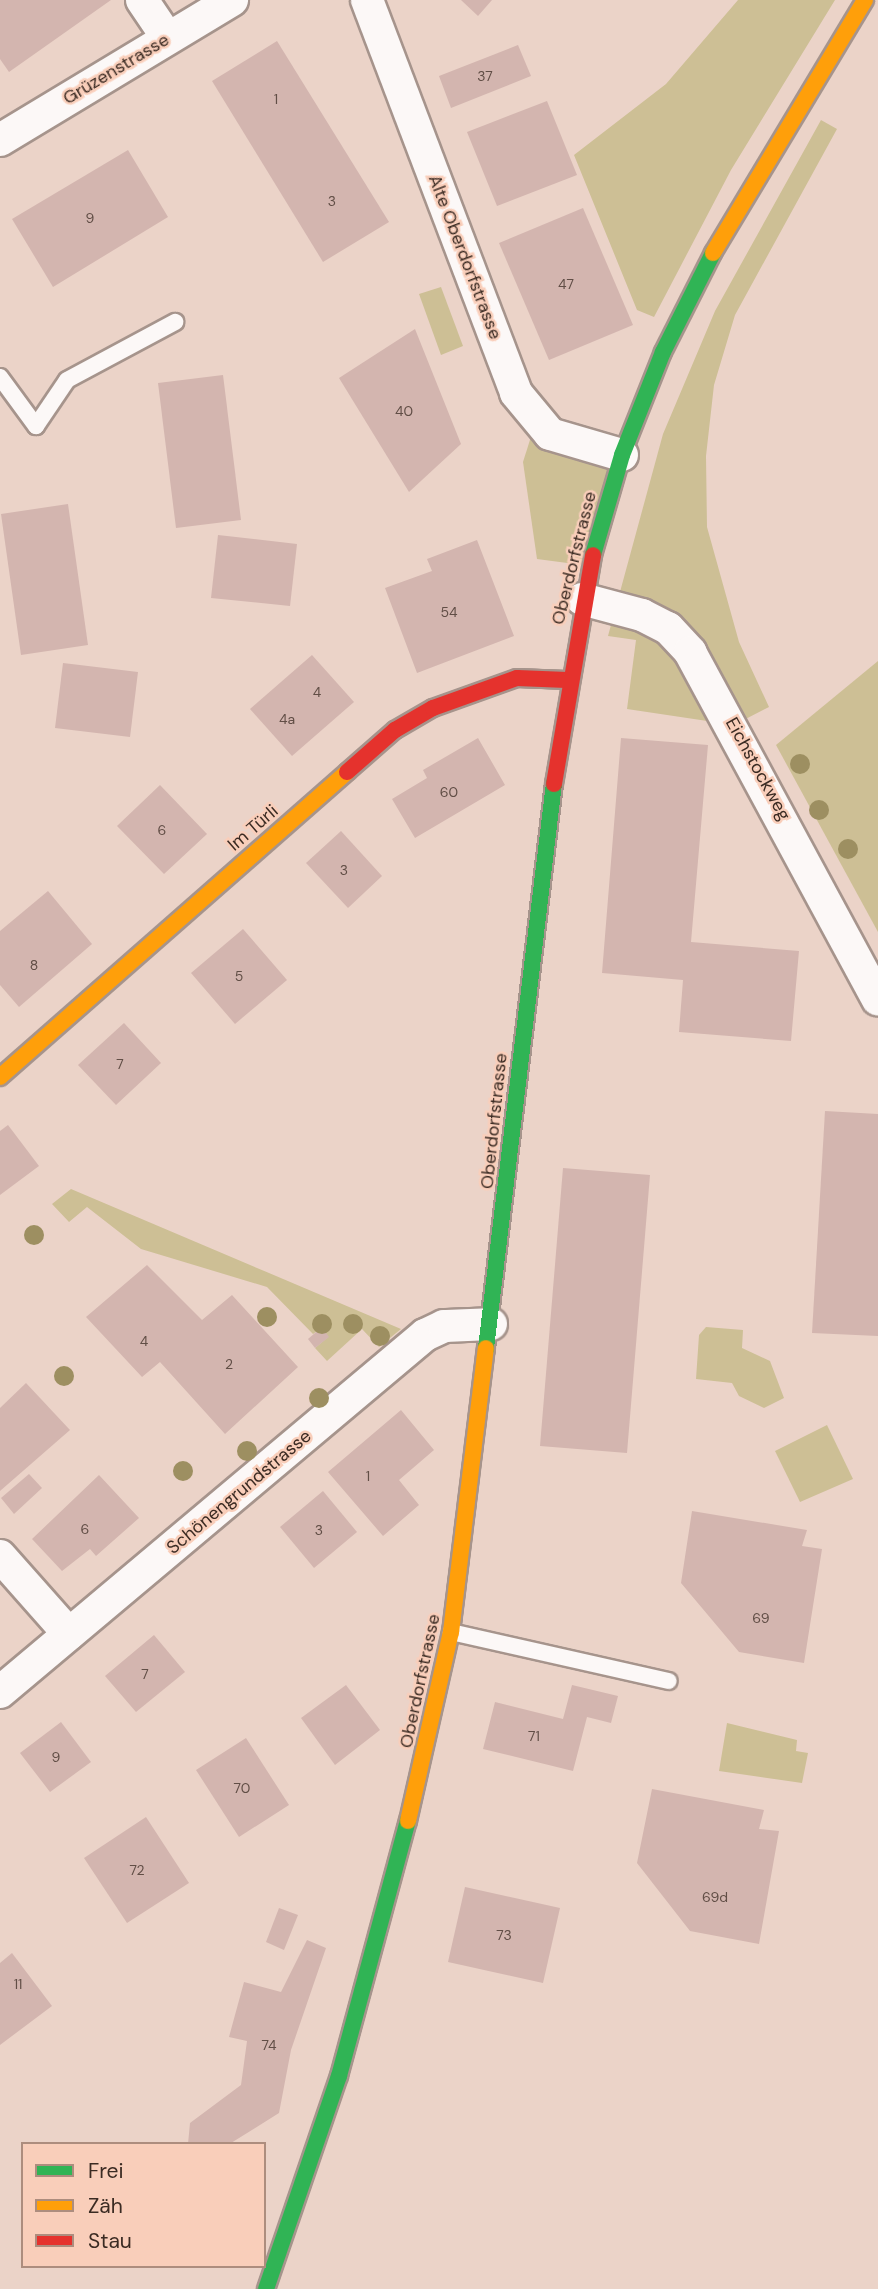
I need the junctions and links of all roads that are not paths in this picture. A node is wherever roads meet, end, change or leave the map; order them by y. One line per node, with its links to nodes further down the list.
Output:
1 (142, 0): 5 (street)
2 (232, 0): 5 (street, Grüzenstrasse)
3 (367, 0): 9 (street, Alte Oberdorfstrasse)
4 (865, 0): 9 (street, Oberdorfstrasse)
5 (167, 37): 6 (street, Grüzenstrasse)
6 (0, 140)
7 (175, 321): 8 (lane)
8 (0, 377)
9 (622, 455): 10 (street, Oberdorfstrasse)
10 (582, 599): 11 (street, Oberdorfstrasse); 12 (street, Eichstockweg)
11 (567, 680): 13 (street, Im Türli); 14 (street, Oberdorfstrasse)
12 (878, 999)
13 (0, 1077)
14 (491, 1324): 16 (street, Oberdorfstrasse); 17 (street, Schönengrundstrasse)
15 (0, 1556): 17 (street)
16 (451, 1632): 18 (lane); 20 (street, Oberdorfstrasse)
17 (69, 1634): 19 (street, Schönengrundstrasse)
18 (668, 1681)
19 (0, 1692)
20 (266, 2289)

